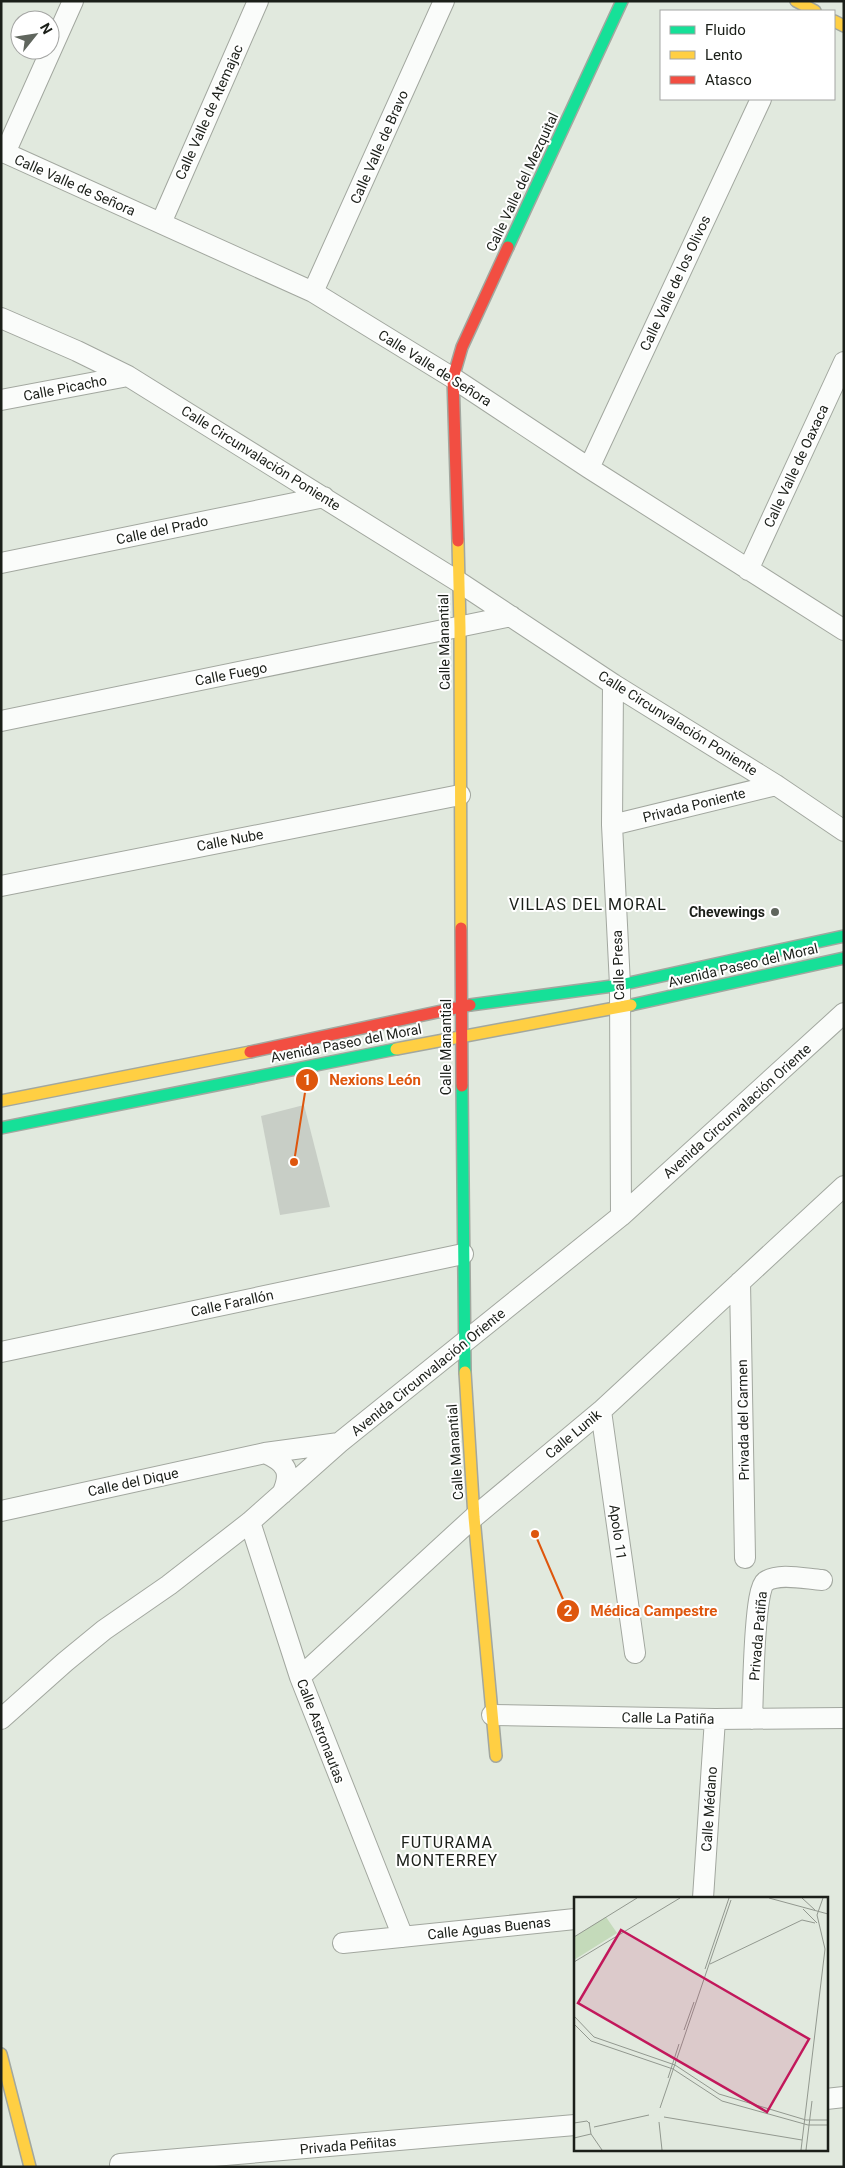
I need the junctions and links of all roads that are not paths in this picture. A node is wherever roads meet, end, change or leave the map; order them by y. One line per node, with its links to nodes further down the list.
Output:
1 (73, 1): 6 (street)
2 (258, 1): 7 (street, Calle Valle de Atemajac)
3 (444, 1): 8 (street, Calle Valle de Bravo)
4 (622, 1): 12 (street, Calle Valle del Mezquital)
5 (762, 100): 14 (street, Calle Valle de los Olivos)
6 (3, 152): 7 (street, Calle Valle de Señora)
7 (161, 223): 8 (street, Calle Valle de Señora)
8 (313, 292): 12 (street, Calle Valle de Señora)
9 (1, 318): 11 (street, Calle Circunvalación Poniente)
10 (844, 362): 17 (street, Calle Valle de Oaxaca)
11 (128, 376): 13 (street, Calle Picacho); 15 (street, Calle Circunvalación Poniente)
12 (453, 378): 14 (street, Calle Valle de Señora); 18 (street, Calle Manantial)
13 (1, 400)
14 (589, 468): 17 (street, Calle Valle de Señora)
15 (324, 497): 16 (street, Calle del Prado); 18 (street, Calle Circunvalación Poniente)
16 (1, 563)
17 (748, 570): 21 (street, Calle Valle de Señora)
18 (459, 582): 19 (street, Calle Circunvalación Poniente); 20 (street, Calle Manantial)
19 (511, 616): 20 (street); 22 (street, Calle Circunvalación Poniente)
20 (460, 628): 23 (street, Calle Fuego); 25 (street, Calle Manantial)
21 (844, 630)
22 (613, 684): 24 (street, Calle Circunvalación Poniente); 26 (street, Calle Presa)
23 (1, 720)
24 (776, 785): 26 (street, Privada Poniente); 27 (street, Calle Circunvalación Poniente)
25 (460, 795): 28 (street, Calle Nube); 32 (street, Calle Manantial)
26 (612, 825): 31 (street, Calle Presa)
27 (844, 831)
28 (1, 886)
29 (844, 936): 31 (street, Avenida Paseo del Moral)
30 (844, 958): 33 (street, Avenida Paseo del Moral)
31 (620, 985): 32 (street, Avenida Paseo del Moral); 33 (street, Calle Presa)
32 (461, 1006): 35 (street, Calle Manantial); 36 (street, Avenida Paseo del Moral)
33 (620, 1008): 35 (street, Avenida Paseo del Moral); 39 (street, Calle Presa)
34 (844, 1013): 39 (street, Avenida Circunvalación Oriente)
35 (463, 1036): 37 (street, Avenida Paseo del Moral); 40 (street, Calle Manantial)
36 (1, 1101)
37 (1, 1128)
38 (844, 1186): 41 (street, Calle Lunik)
39 (621, 1216): 42 (street, Avenida Circunvalación Oriente)
40 (463, 1254): 42 (street, Calle Manantial); 43 (street, Calle Farallón)
41 (740, 1282): 44 (street, Calle Lunik); 51 (street, Privada del Carmen)
42 (463, 1345): 45 (street, Avenida Circunvalación Oriente); 49 (street, Calle Manantial)
43 (1, 1352)
44 (601, 1411): 49 (street, Calle Lunik); 53 (street, Apolo 11)
45 (339, 1444): 46 (street, Calle del Dique); 47 (street, Avenida Circunvalación Oriente)
46 (266, 1453): 47 (street); 48 (street, Calle del Dique)
47 (282, 1494): 50 (street, Avenida Circunvalación Oriente)
48 (1, 1511)
49 (474, 1517): 54 (street, Calle Lunik); 55 (street, Calle Manantial)
50 (250, 1522): 54 (street, Calle Astronautas); 57 (street, Avenida Circunvalación Oriente)
51 (745, 1558)
52 (822, 1580): 59 (street, Privada Patiña)
53 (635, 1654)
54 (300, 1677): 63 (street, Calle Astronautas)
55 (492, 1715): 58 (street, Calle La Patiña); 60 (street, Calle Manantial)
56 (844, 1718): 59 (street, Calle La Patiña)
57 (1, 1719)
58 (715, 1719): 59 (street, Calle La Patiña); 61 (street, Calle Médano)
59 (752, 1719)
60 (496, 1756)
61 (703, 1897)
62 (574, 1919): 63 (street, Calle Aguas Buenas)
63 (403, 1937): 64 (street, Calle Aguas Buenas)
64 (342, 1943)
65 (1, 2054): 70 (street)
66 (844, 2097): 67 (street)
67 (828, 2099)
68 (574, 2125): 69 (street, Privada Peñitas)
69 (120, 2164)
70 (30, 2167)

